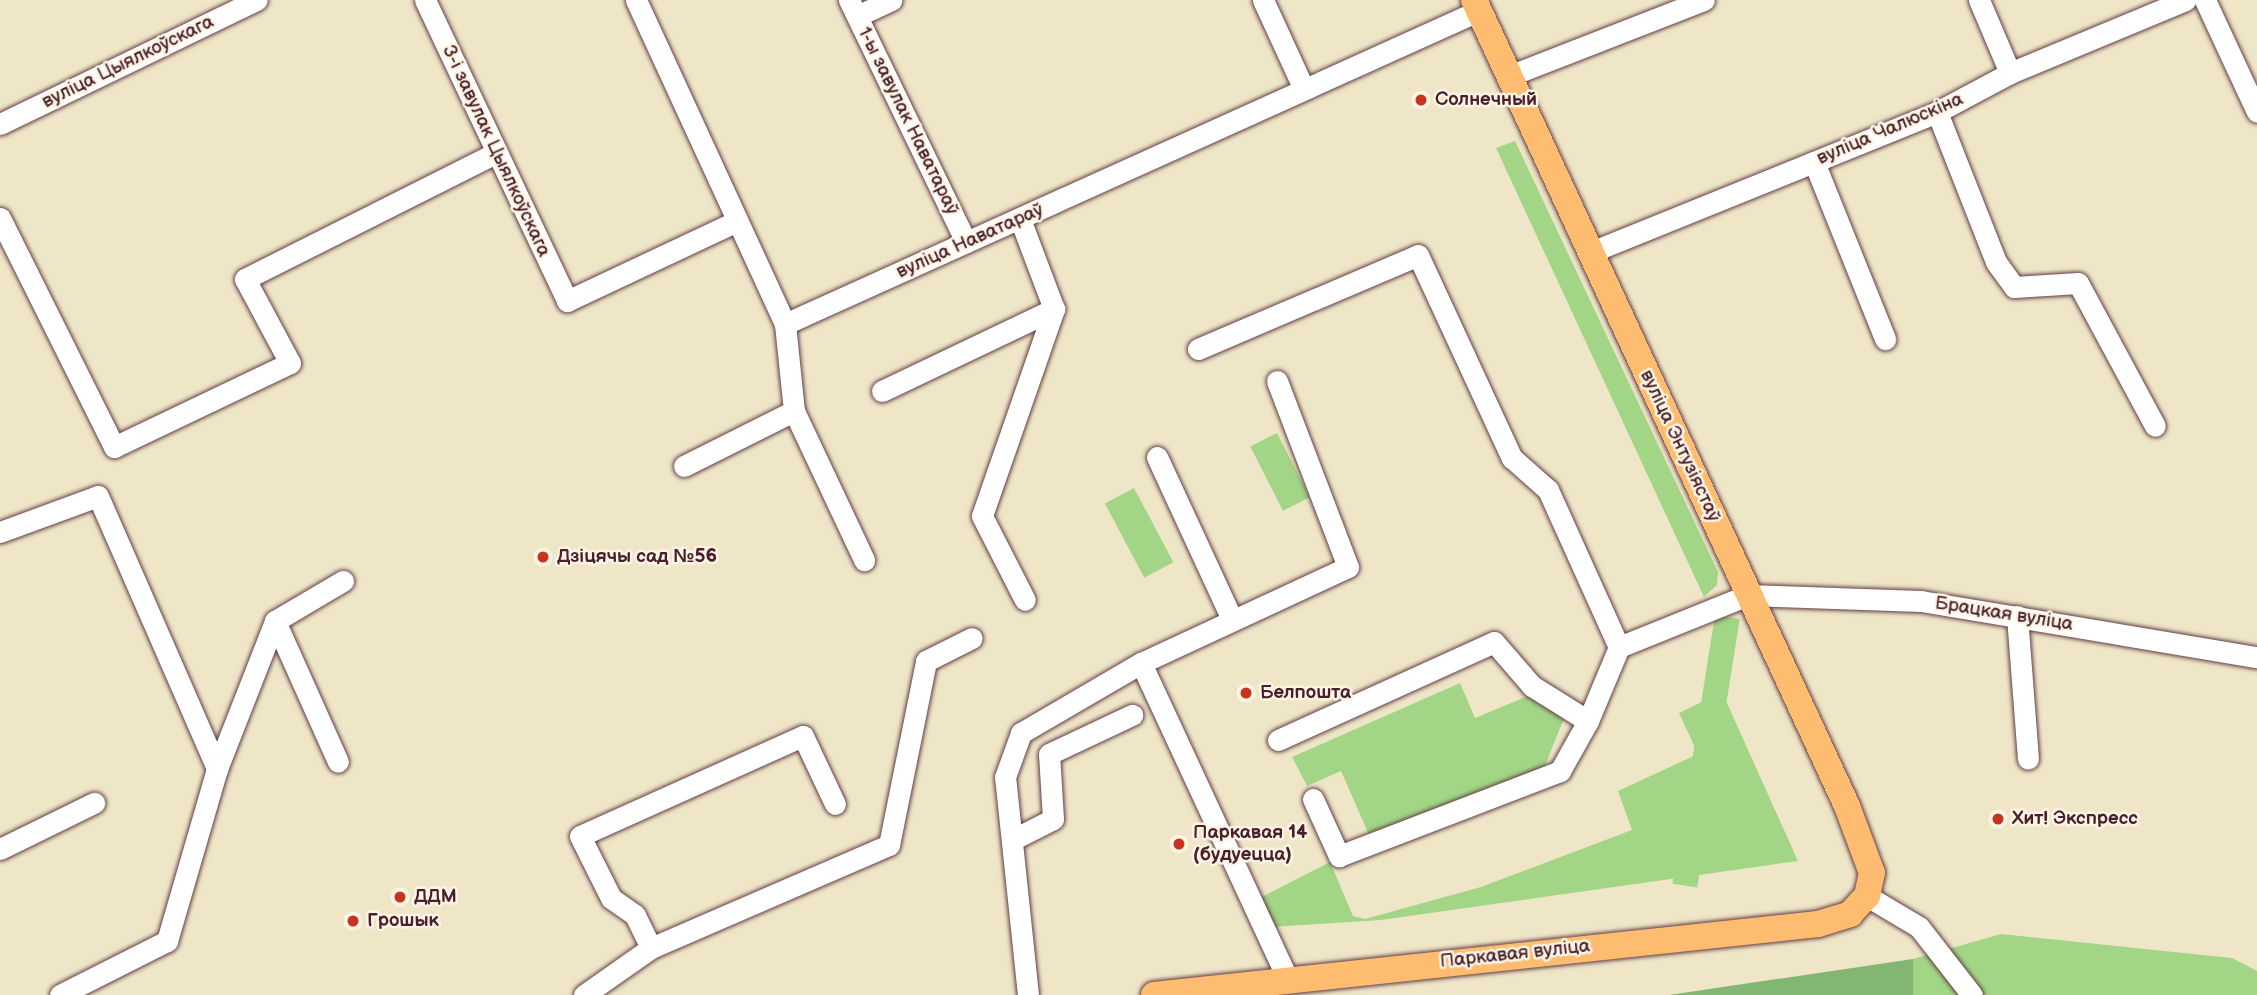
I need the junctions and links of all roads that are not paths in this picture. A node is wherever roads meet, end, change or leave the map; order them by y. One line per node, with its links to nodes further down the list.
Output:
1 (257, 0): 17 (street, вуліца Цыялкоўскага)
2 (425, 0): 18 (street, 3-і завулак Цыялкоўскага)
3 (636, 0): 22 (street)
4 (892, 0): 11 (street)
5 (1263, 0): 14 (street)
6 (1704, 0): 13 (street)
7 (1979, 0): 12 (street)
8 (2185, 0): 12 (street, вуліца Чалюскіна)
9 (2206, 0): 15 (street)
10 (1476, 5): 13 (main road, вуліца Энтузіястаў); 14 (street, вуліца Наватараў)
11 (853, 8): 23 (street, 1-ы завулак Наватараў)
12 (2010, 73): 16 (street, вуліца Чалюскіна)
13 (1509, 76): 24 (main road, вуліца Энтузіястаў)
14 (1304, 89): 21 (street, вуліца Наватараў)
15 (2257, 112)
16 (1937, 113): 19 (street, вуліца Чалюскіна); 32 (street)
17 (0, 124)
18 (497, 152): 20 (street); 22 (street, 3-і завулак Цыялкоўскага)
19 (1814, 162): 24 (street, вуліца Чалюскіна); 27 (street)
20 (0, 218)
21 (1020, 219): 23 (street, вуліца Наватараў); 25 (street)
22 (737, 221): 26 (street)
23 (966, 242): 26 (street, вуліца Наватараў)
24 (1591, 252): 38 (main road, вуліца Энтузіястаў)
25 (1054, 309): 30 (street); 39 (street)
26 (785, 324): 31 (street)
27 (1885, 339)
28 (1198, 349): 44 (street)
29 (1277, 381): 41 (street)
30 (882, 391)
31 (794, 411): 34 (street); 36 (street)
32 (2155, 426)
33 (1157, 457): 41 (street)
34 (684, 466)
35 (0, 532): 52 (street)
36 (864, 560)
37 (343, 581): 42 (street)
38 (1748, 595): 40 (street, Брацкая вуліца); 44 (street); 58 (main road, вуліца Энтузіястаў)
39 (1025, 600)
40 (2017, 616): 45 (street, Брацкая вуліца); 50 (street)
41 (1231, 617): 46 (street)
42 (275, 621): 51 (street); 52 (street)
43 (972, 638): 59 (street)
44 (1619, 647): 48 (street)
45 (2257, 657)
46 (1141, 663): 56 (street); 60 (street)
47 (1132, 715): 56 (street)
48 (1588, 721): 49 (street); 53 (street)
49 (1278, 740)
50 (2028, 759)
51 (338, 761)
52 (217, 769): 61 (street)
53 (1314, 799)
54 (94, 803): 57 (street)
55 (835, 804): 59 (street)
56 (1012, 840): 63 (street)
57 (0, 849)
58 (1867, 896): 60 (main road, Паркавая вуліца); 65 (street)
59 (651, 948): 62 (street)
60 (1287, 977): 64 (main road, Паркавая вуліца)
61 (60, 995)
62 (584, 995)
63 (1028, 995)
64 (1154, 995)
65 (1972, 995)

